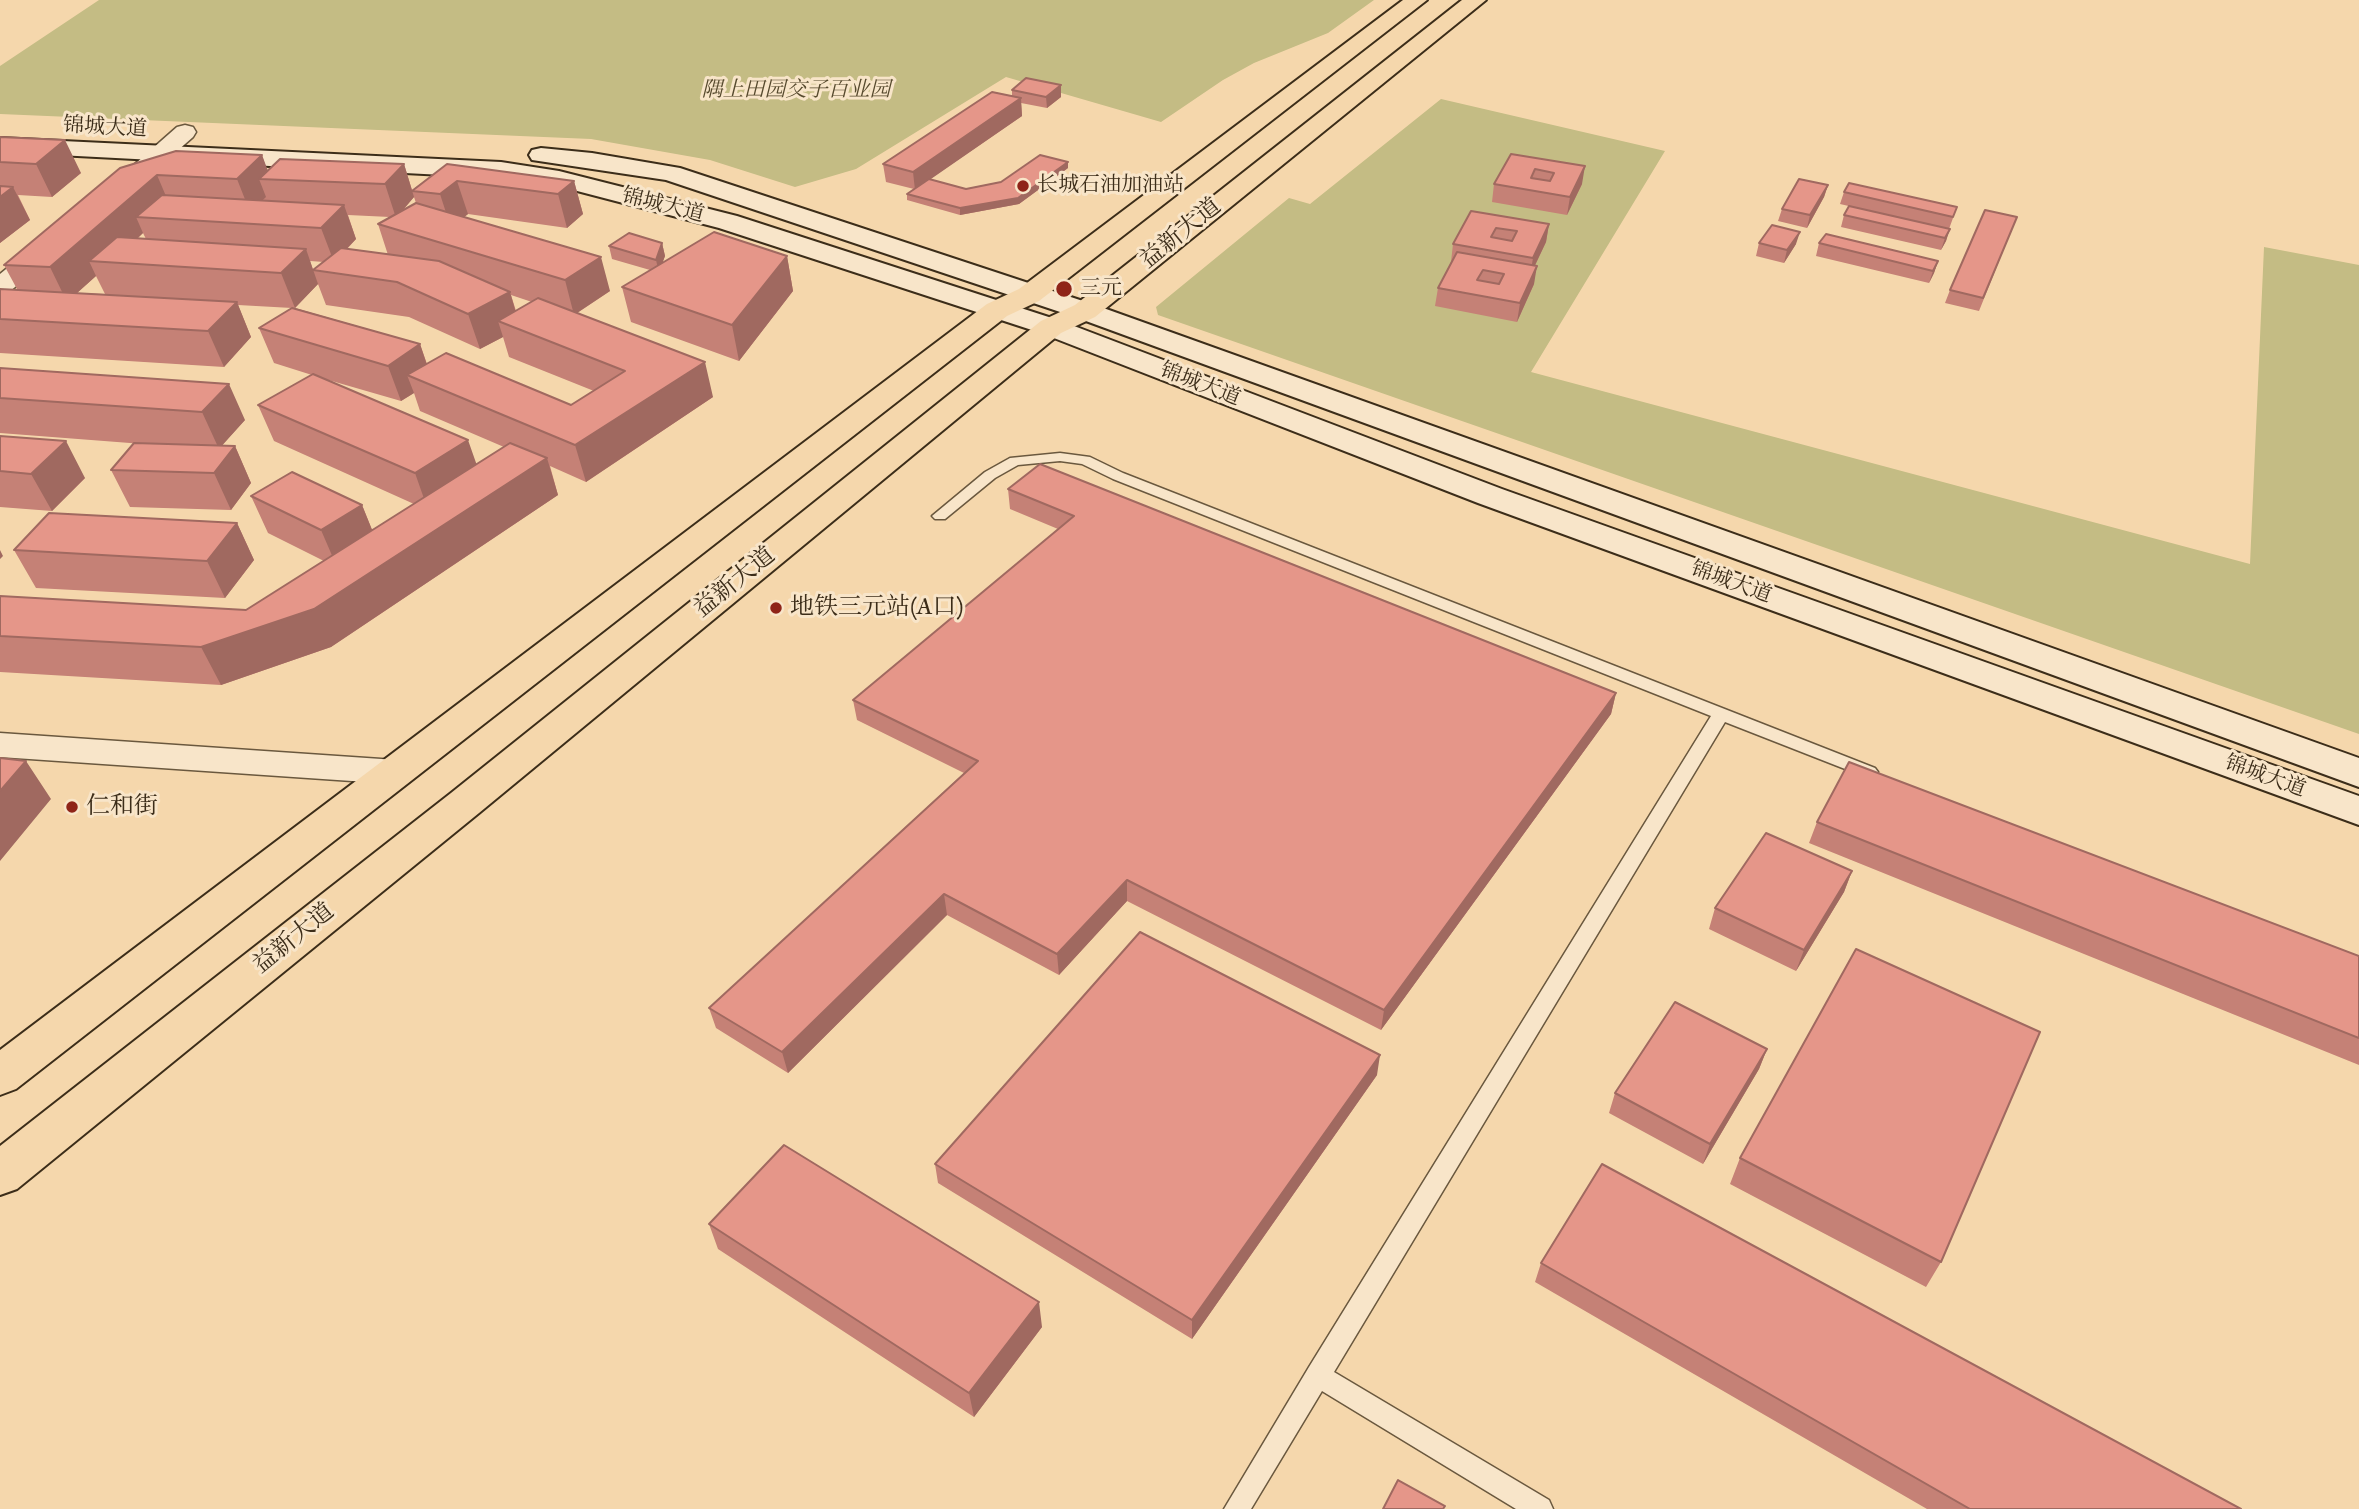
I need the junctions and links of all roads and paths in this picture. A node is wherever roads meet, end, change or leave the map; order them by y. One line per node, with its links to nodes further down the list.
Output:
1 (1416, 0): 10 (main road, 益新大道)
2 (1475, 0): 12 (main road, 益新大道)
3 (0, 123): 4 (main road, 锦城大道)
4 (185, 132): 6 (street); 10 (main road, 锦城大道)
5 (0, 145): 6 (main road, 锦城大道)
6 (162, 153): 7 (street); 11 (main road, 锦城大道)
7 (122, 186)
8 (61, 237): 9 (street)
9 (0, 287)
10 (1029, 295): 11 (main road, 益新大道); 12 (main road, 锦城大道)
11 (997, 310): 13 (main road, 锦城大道); 17 (main road, 益新大道)
12 (1084, 312): 13 (main road, 益新大道); 18 (main road, 锦城大道)
13 (1051, 327): 20 (main road, 锦城大道); 22 (main road, 益新大道)
14 (940, 516): 15 (lane)
15 (1721, 714): 19 (lane); 23 (lane)
16 (0, 745): 17 (street)
17 (396, 772): 21 (main road, 益新大道)
18 (2359, 773)
19 (1891, 780)
20 (2359, 811)
21 (0, 1076)
22 (0, 1174)
23 (1317, 1375): 24 (lane); 25 (lane)
24 (1237, 1509)
25 (1540, 1509)

